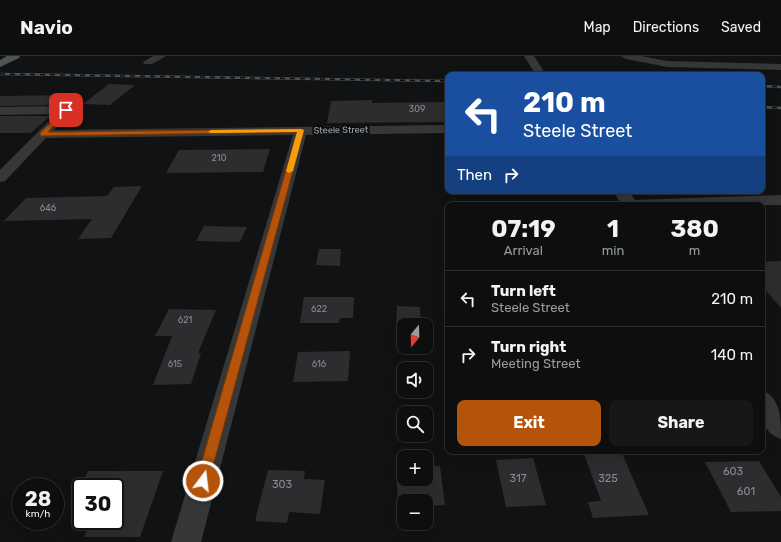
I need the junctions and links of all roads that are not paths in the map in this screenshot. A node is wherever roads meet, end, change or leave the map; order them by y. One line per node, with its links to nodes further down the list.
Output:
1 (15, 56): 7 (main road)
2 (161, 56): 6 (street)
3 (529, 56): 9 (street)
4 (626, 56): 5 (street)
5 (648, 58): 8 (street)
6 (148, 62)
7 (0, 64)
8 (781, 67)
9 (539, 72)
10 (0, 111): 13 (street)
11 (445, 129): 12 (street, Steele Street)
12 (301, 130): 13 (street, Steele Street); 19 (street)
13 (42, 134): 14 (street)
14 (0, 178)
15 (781, 200): 16 (street)
16 (723, 202)
17 (765, 404): 18 (street)
18 (781, 428)
19 (186, 542)

